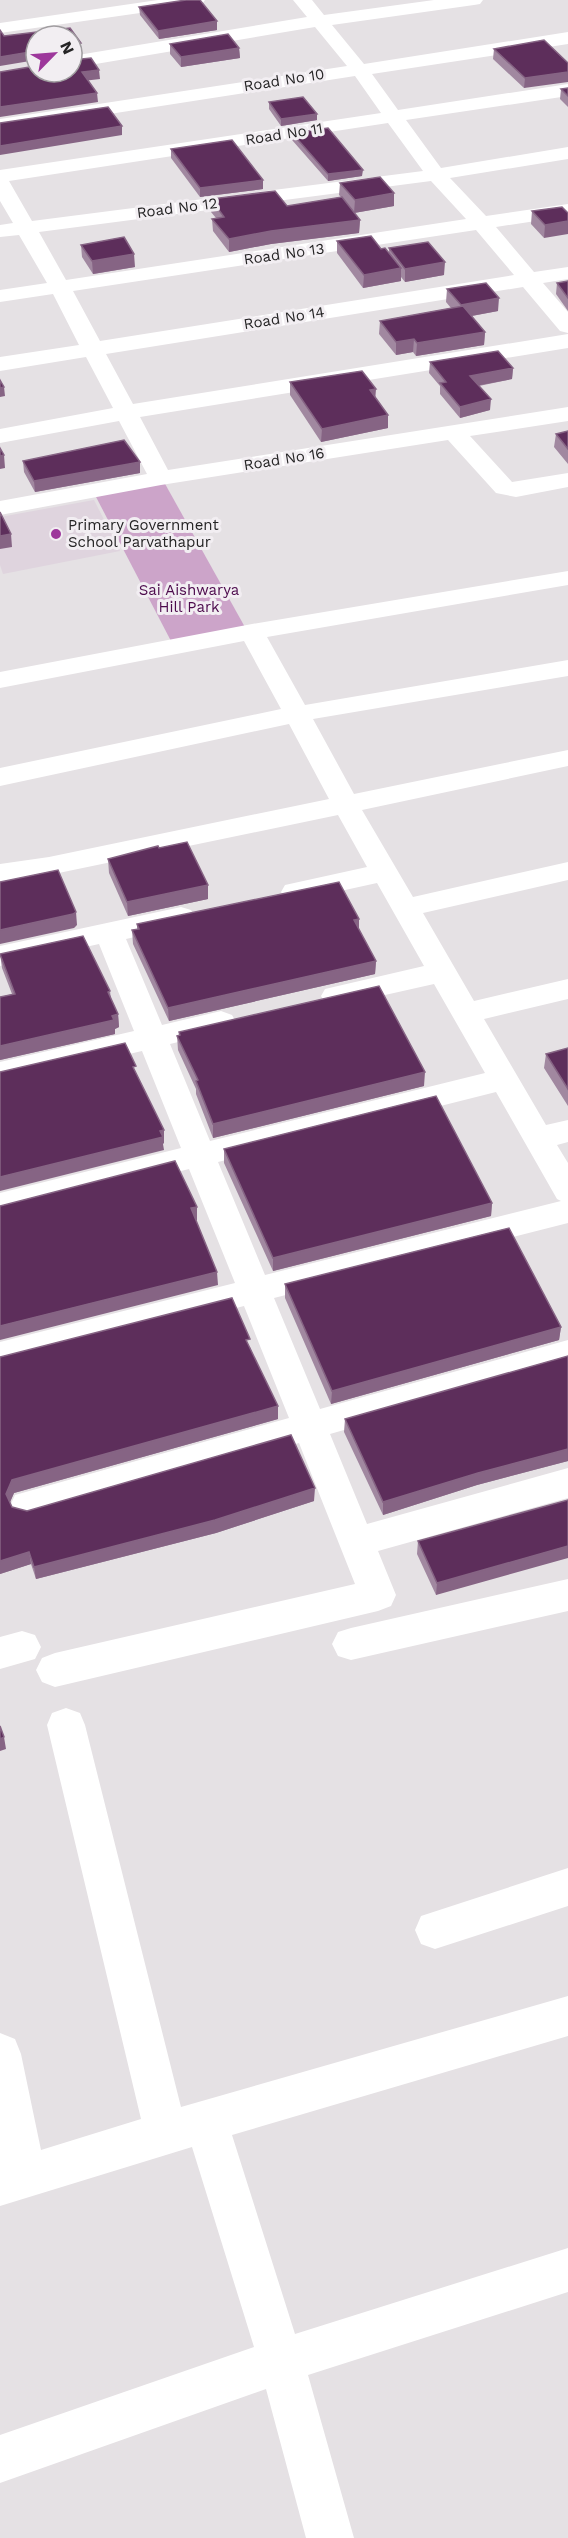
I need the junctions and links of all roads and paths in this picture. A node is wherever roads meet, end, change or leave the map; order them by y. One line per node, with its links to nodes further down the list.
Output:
1 (196, 0): 5 (street)
2 (302, 0): 4 (street)
3 (474, 0): 4 (street)
4 (318, 21): 7 (street); 8 (street)
5 (0, 28)
6 (568, 38): 8 (street, Road No 10)
7 (84, 60)
8 (359, 69): 10 (street); 11 (street, Road No 10)
9 (568, 90): 10 (street, Road No 11)
10 (394, 117): 13 (street); 14 (street, Road No 11)
11 (0, 125)
12 (568, 153): 13 (street, Road No 12)
13 (436, 175): 17 (street); 18 (street, Road No 12)
14 (0, 176)
15 (0, 183): 18 (street)
16 (568, 210): 17 (street, Road No 13)
17 (482, 224): 21 (street); 22 (street, Road No 13)
18 (26, 227): 19 (street, Road No 12); 22 (street)
19 (0, 231)
20 (568, 273): 21 (street, Road No 14)
21 (529, 279): 24 (street); 26 (street, Road No 14)
22 (60, 287): 23 (street, Road No 13); 26 (street)
23 (0, 296)
24 (568, 326)
25 (568, 341): 28 (street)
26 (92, 349): 27 (street, Road No 14); 28 (street)
27 (0, 364)
28 (128, 412): 31 (street); 32 (street)
29 (568, 414): 30 (street, Road No 16)
30 (454, 432): 32 (street, Road No 16); 33 (street)
31 (0, 436)
32 (161, 478): 34 (street, Road No 16)
33 (568, 480)
34 (0, 508)
35 (568, 578): 36 (street)
36 (252, 632): 38 (street); 39 (street)
37 (568, 668): 39 (street)
38 (0, 680)
39 (297, 714): 41 (street); 42 (street)
40 (568, 758): 42 (street)
41 (0, 777)
42 (346, 805): 44 (street); 45 (street)
43 (568, 871): 47 (street)
44 (385, 872): 46 (street); 47 (street)
45 (0, 873)
46 (270, 897)
47 (405, 908): 51 (street)
48 (201, 912): 49 (street)
49 (109, 932): 50 (street); 56 (street)
50 (0, 956)
51 (442, 972): 53 (street); 54 (street)
52 (568, 989): 54 (street)
53 (314, 1001)
54 (467, 1013): 58 (street)
55 (244, 1017): 56 (street)
56 (151, 1038): 57 (street); 61 (street)
57 (0, 1073)
58 (504, 1079): 60 (street); 61 (street)
59 (568, 1131): 60 (street)
60 (538, 1138): 62 (street)
61 (198, 1155): 63 (street); 65 (street)
62 (568, 1191)
63 (0, 1205)
64 (568, 1211): 65 (street)
65 (253, 1291): 67 (street); 68 (street)
66 (568, 1353): 68 (street)
67 (0, 1355)
68 (309, 1426): 70 (street); 71 (street)
69 (568, 1483): 71 (street)
70 (28, 1506)
71 (357, 1542): 74 (street)
72 (568, 1595): 73 (street)
73 (351, 1644)
74 (55, 1670)
75 (66, 1725): 80 (street)
76 (568, 1887): 77 (street)
77 (435, 1930)
78 (568, 2016): 80 (street)
79 (0, 2054): 81 (street)
80 (186, 2127): 81 (street); 83 (street)
81 (13, 2180)
82 (568, 2270): 83 (street)
83 (281, 2361): 84 (street); 85 (street)
84 (0, 2459)
85 (330, 2538)

